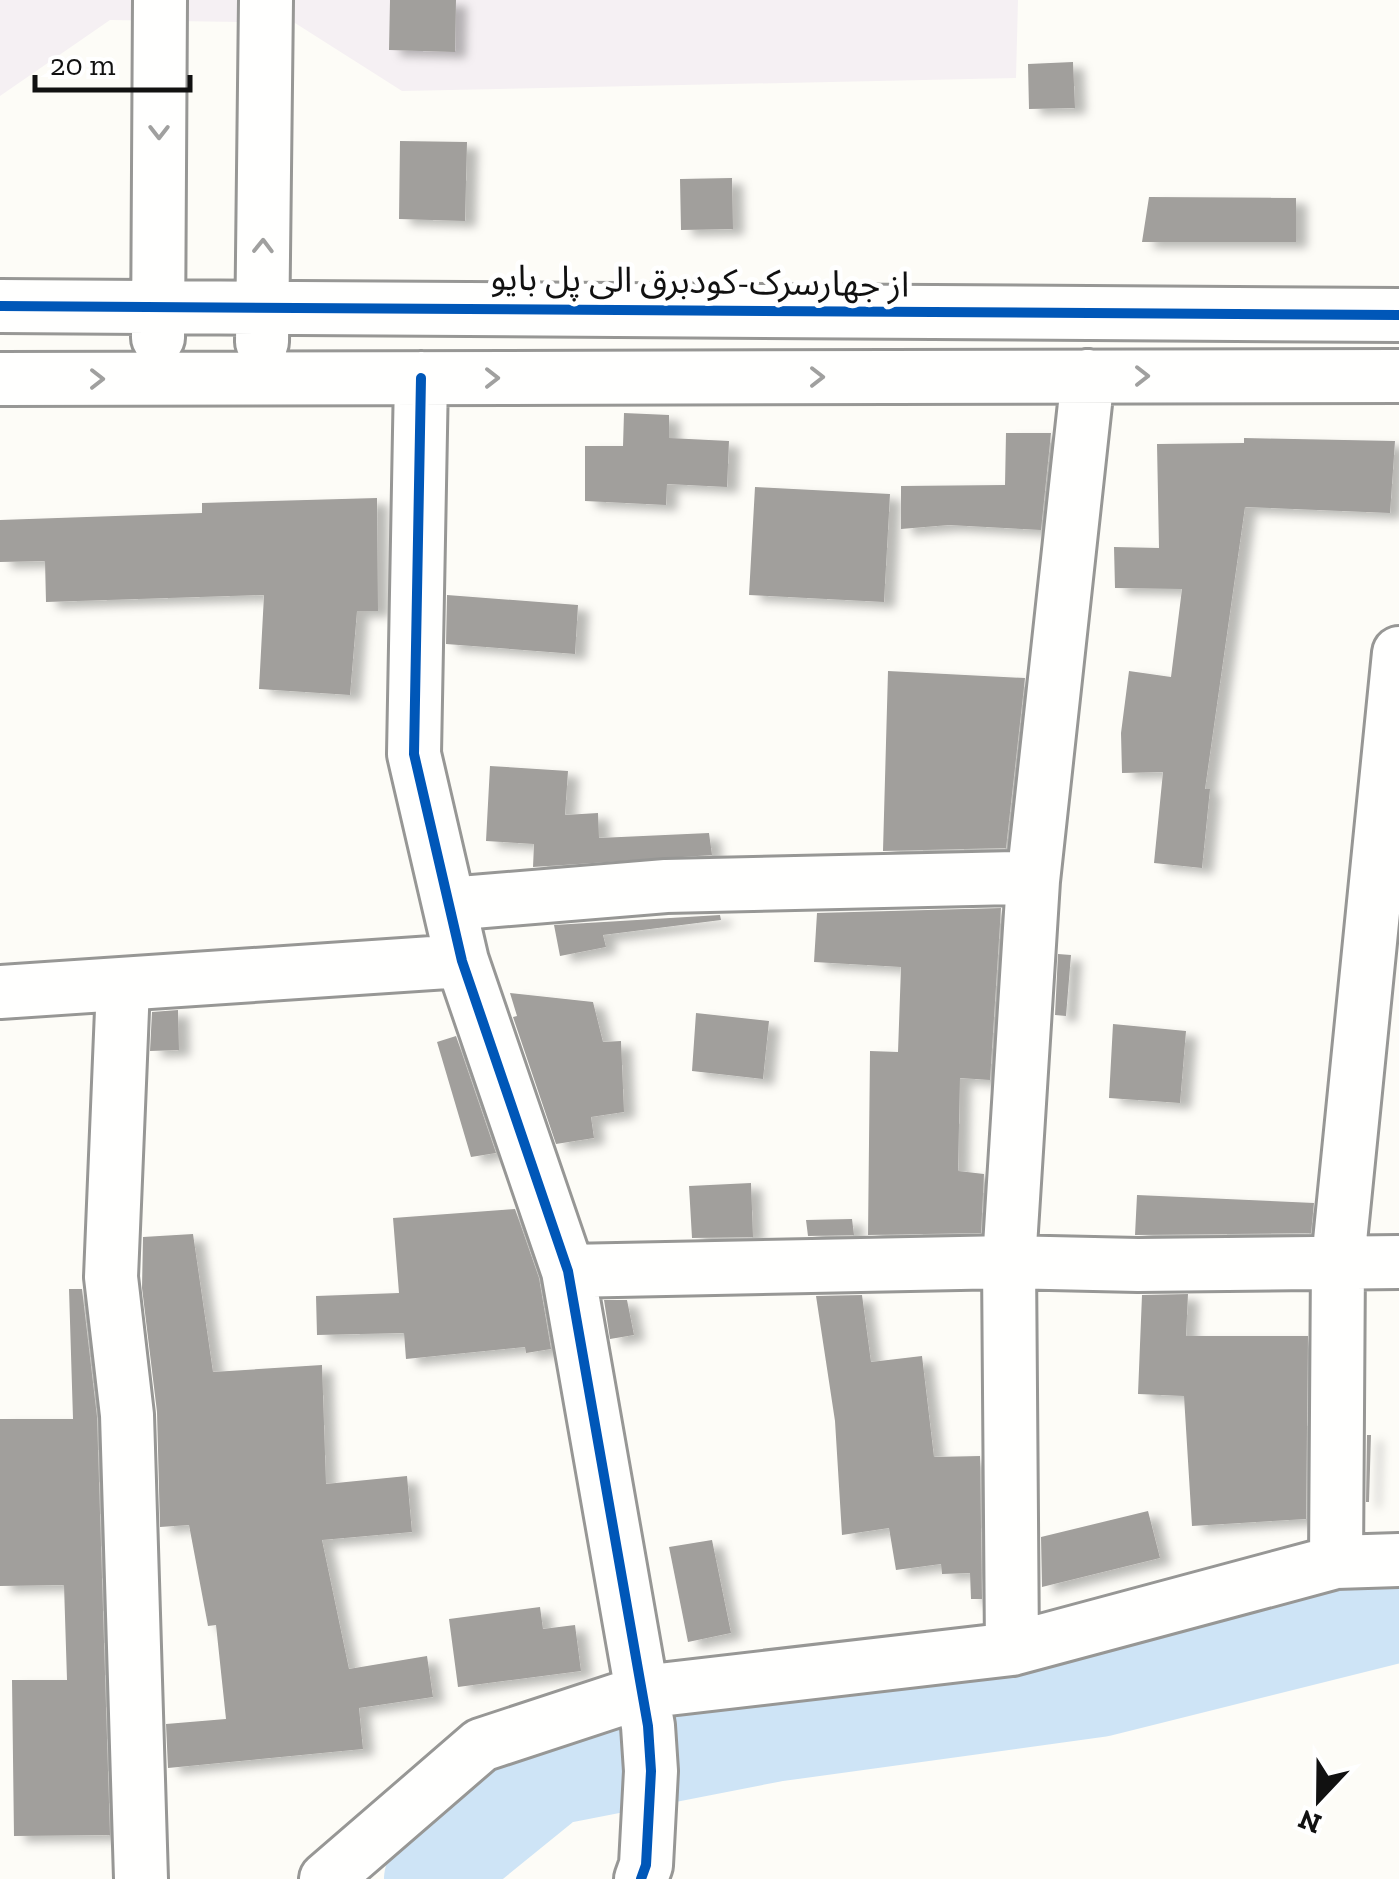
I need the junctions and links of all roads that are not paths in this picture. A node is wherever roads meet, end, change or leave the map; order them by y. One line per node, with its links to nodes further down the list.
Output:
1 (160, 0): 5 (street, one-way to 5)
2 (266, 0): 3 (street, one-way to 2)
3 (262, 305): 5 (street, از جهارسرک-کودبرق الی پل بایو); 6 (street, از جهارسرک-کودبرق الی پل بایو); 9 (street)
4 (0, 306): 5 (street, از جهارسرک-کودبرق الی پل بایو)
5 (158, 306): 12 (street)
6 (1399, 315)
7 (1088, 376): 8 (street, one-way to 8); 10 (street, one-way to 7); 14 (street)
8 (1399, 376)
9 (262, 378): 10 (street); 12 (street)
10 (422, 378): 15 (street)
11 (0, 379): 12 (street, one-way to 12)
12 (158, 379)
13 (1399, 653): 19 (street)
14 (1033, 881): 15 (street); 20 (street)
15 (449, 904): 16 (street)
16 (462, 961): 17 (street); 22 (street)
17 (123, 986): 18 (street); 27 (street)
18 (0, 992)
19 (1338, 1261): 20 (street); 21 (street); 24 (street)
20 (1009, 1262): 22 (street); 25 (street)
21 (1399, 1262)
22 (568, 1271): 26 (street)
23 (1399, 1560): 24 (street)
24 (1336, 1562): 25 (street)
25 (1012, 1649): 26 (street)
26 (647, 1730): 28 (street); 29 (street)
27 (141, 1879)
28 (326, 1879)
29 (640, 1879)

